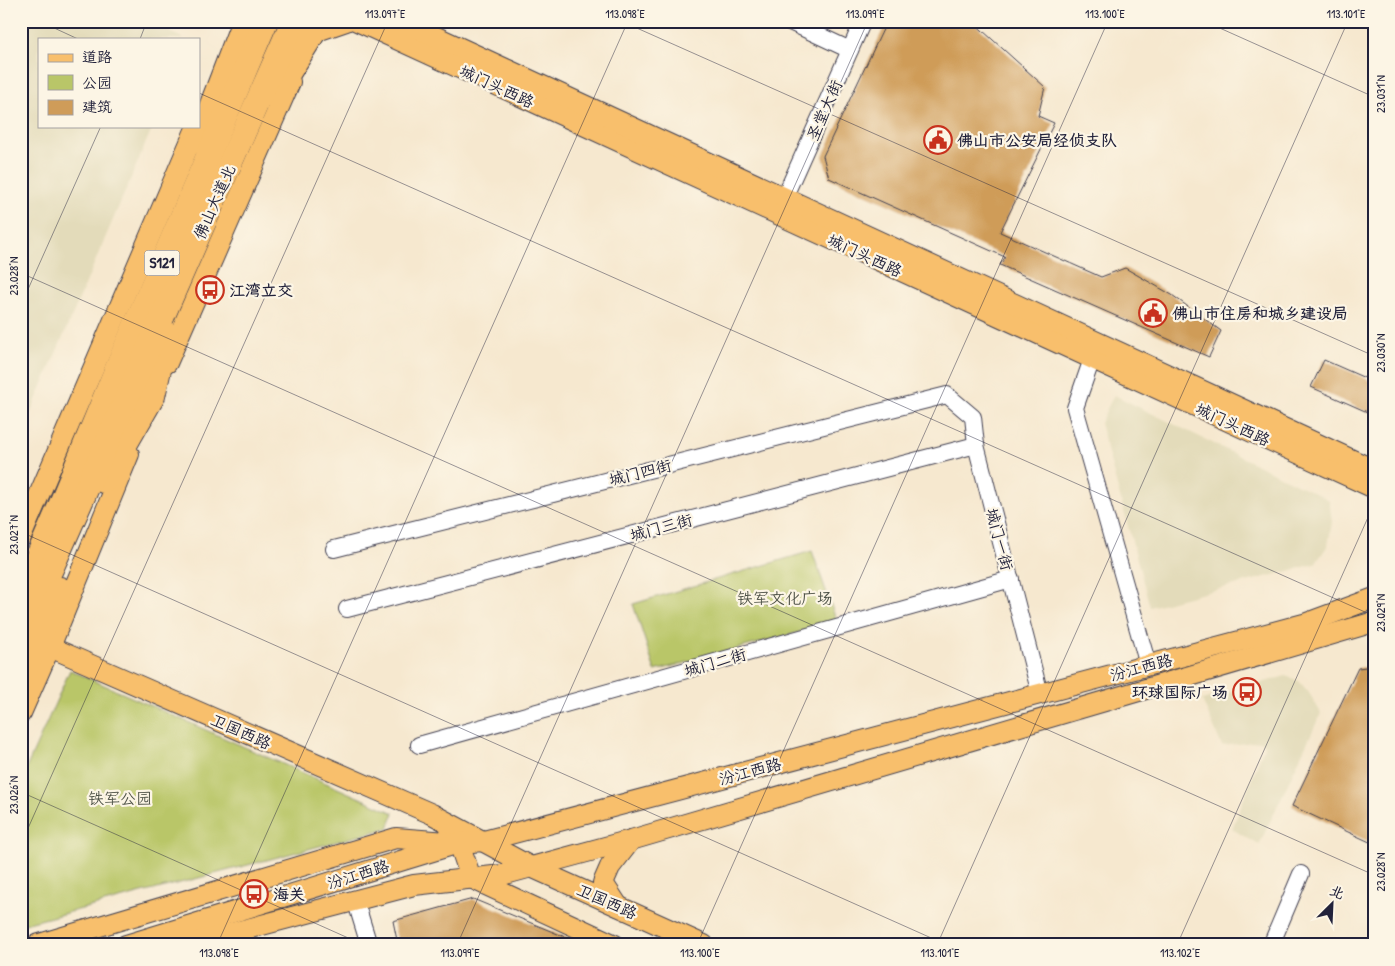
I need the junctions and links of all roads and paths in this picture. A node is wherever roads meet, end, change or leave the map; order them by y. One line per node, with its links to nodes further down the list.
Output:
1 (243, 21): 10 (main road); 23 (highway)
2 (266, 21): 20 (highway, 佛山大道北 / S121)
3 (346, 21): 8 (main road)
4 (357, 21): 14 (main road, 城门头西路)
5 (402, 21): 12 (main road, 城门头西路)
6 (788, 21): 9 (street)
7 (863, 21): 9 (street, 圣堂大街)
8 (309, 25): 13 (highway, 佛山大道北 / S121); 16 (main road)
9 (850, 50): 12 (street, 圣堂大街)
10 (200, 120)
11 (197, 128): 21 (main road)
12 (784, 198): 18 (main road, 城门头西路)
13 (179, 281): 16 (highway); 20 (highway, 佛山大道北 / S121)
14 (1092, 359): 19 (main road, 城门头西路); 31 (street)
15 (947, 395): 17 (street, 城门一街); 22 (street, 城门四街)
16 (153, 396): 30 (highway)
17 (976, 445): 24 (street, 城门一街); 27 (street, 城门三街)
18 (1374, 470)
19 (1374, 488)
20 (66, 513): 25 (highway, S121); 29 (highway, S121)
21 (21, 536)
22 (334, 549)
23 (21, 560)
24 (1011, 579): 33 (street, 城门一街); 35 (street, 城门二街)
25 (21, 595)
26 (1374, 598): 31 (main road, 汾江西路)
27 (347, 609)
28 (1374, 622): 37 (main road, 汾江西路)
29 (21, 638)
30 (46, 638): 32 (highway); 34 (main road); 36 (main road, 卫国西路)
31 (1148, 666): 33 (main road, 汾江西路)
32 (21, 679)
33 (1040, 694): 38 (main road, 汾江西路)
34 (21, 713)
35 (419, 745)
36 (432, 814): 38 (main road, 卫国西路); 39 (main road)
37 (631, 840): 40 (main road, 汾江西路); 47 (main road)
38 (484, 841): 39 (main road, 汾江西路); 40 (main road, 卫国西路)
39 (459, 843): 42 (main road); 43 (main road); 46 (main road, 汾江西路)
40 (531, 867): 42 (main road, 汾江西路); 47 (main road, 卫国西路)
41 (1301, 874): 56 (street)
42 (471, 878): 44 (main road); 45 (main road, 汾江西路)
43 (224, 890): 46 (main road); 48 (main road); 49 (main road)
44 (498, 890): 45 (main road); 54 (main road)
45 (362, 903): 51 (main road, 汾江西路); 52 (main road); 53 (street)
46 (256, 905): 48 (main road, 汾江西路)
47 (618, 906): 55 (main road, 卫国西路)
48 (203, 921): 50 (main road, 汾江西路)
49 (36, 945)
50 (126, 945)
51 (186, 945)
52 (228, 945)
53 (369, 945)
54 (615, 945)
55 (704, 945)
56 (1271, 945)

